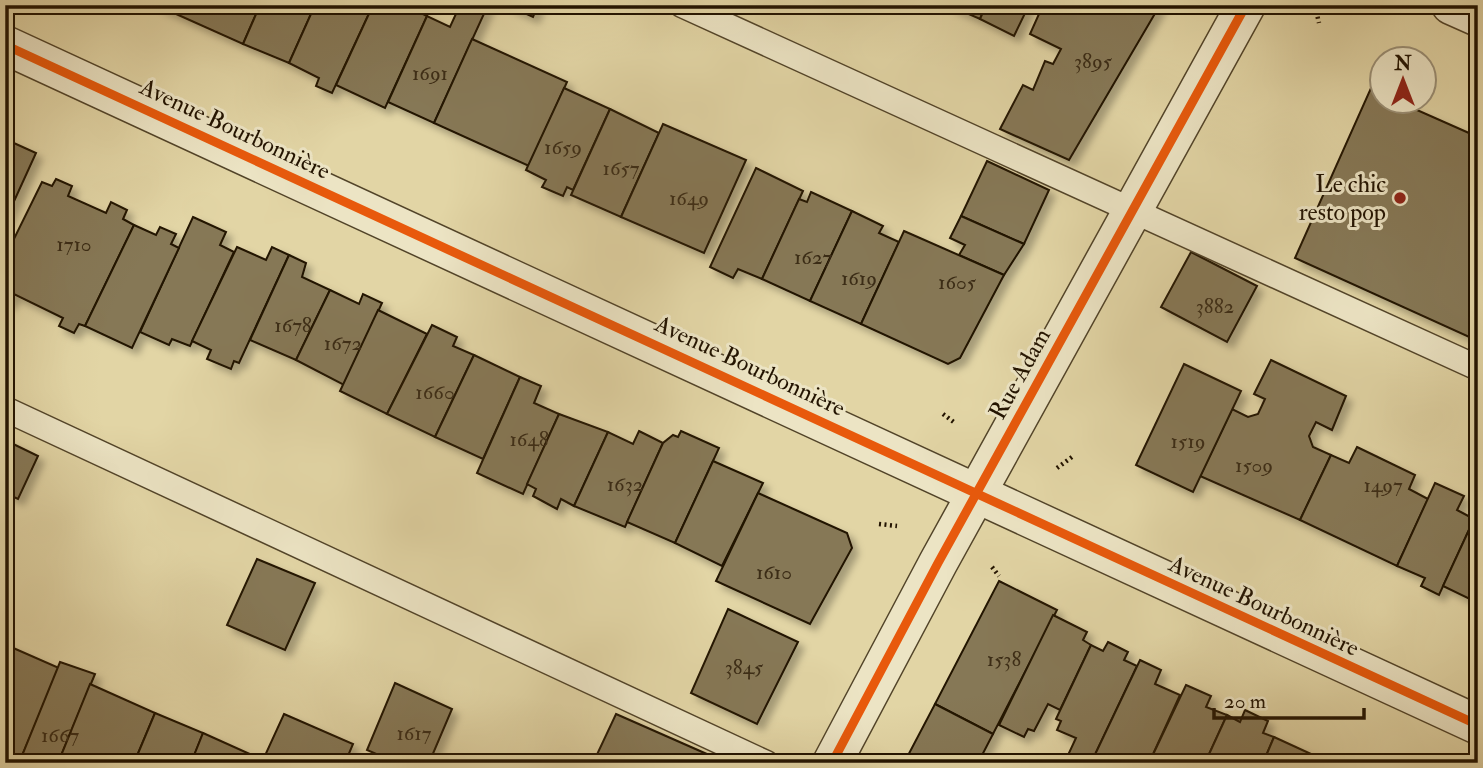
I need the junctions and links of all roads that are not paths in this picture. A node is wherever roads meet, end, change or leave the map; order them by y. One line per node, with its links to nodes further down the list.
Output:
1 (682, 5): 6 (lane)
2 (1245, 5): 6 (street, Rue Adam)
3 (1451, 5): 4 (street)
4 (1478, 17)
5 (5, 45): 9 (street, Avenue Bourbonnière)
6 (1132, 211): 7 (lane); 9 (street, Rue Adam)
7 (1478, 368)
8 (5, 409): 11 (lane)
9 (977, 494): 10 (street, Avenue Bourbonnière); 12 (street, Rue Adam)
10 (1478, 725)
11 (766, 763)
12 (832, 763)

